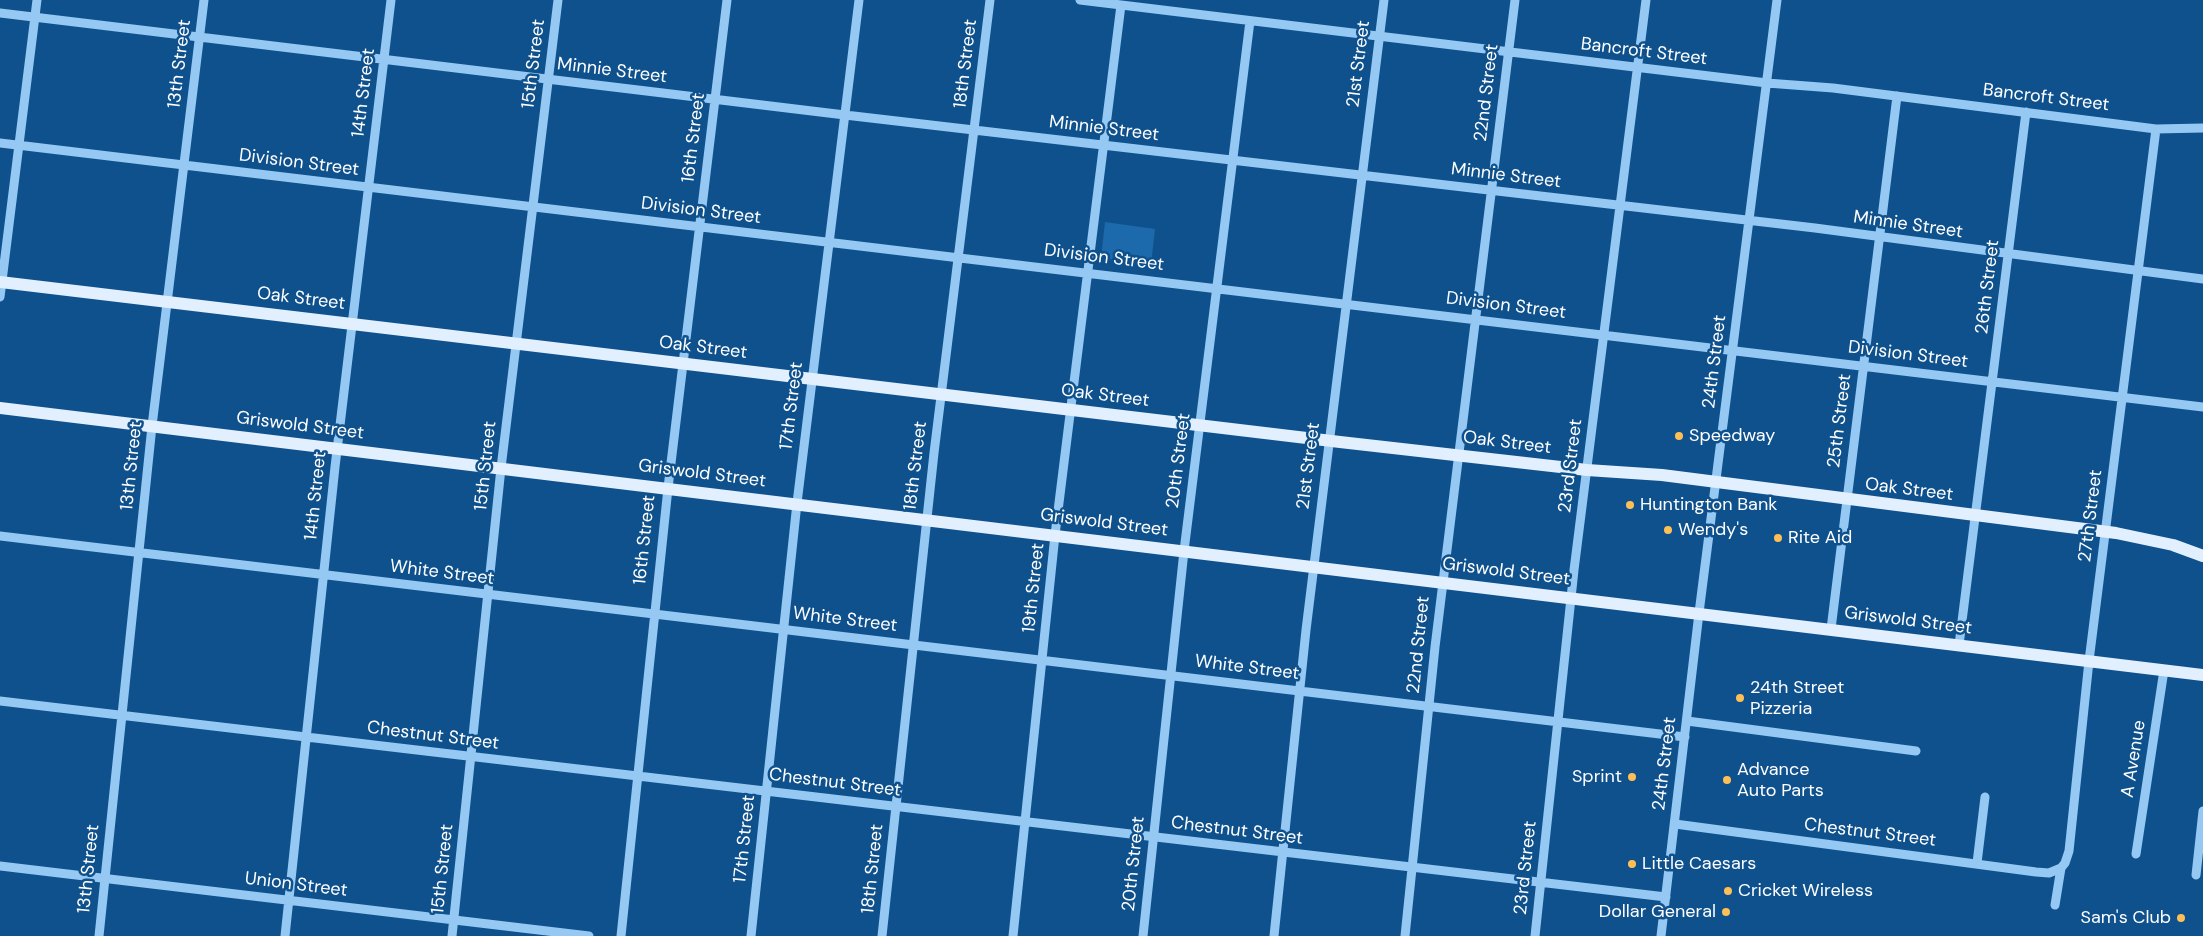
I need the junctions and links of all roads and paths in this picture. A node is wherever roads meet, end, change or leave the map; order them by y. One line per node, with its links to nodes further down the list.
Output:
1 (37, 0): 15 (street)
2 (204, 0): 18 (street, 13th Street)
3 (391, 0): 20 (street, 14th Street)
4 (558, 0): 22 (street, 15th Street)
5 (727, 0): 25 (street, 16th Street)
6 (859, 0): 27 (street, 17th Street)
7 (990, 0): 29 (street, 18th Street)
8 (1080, 0): 13 (street, Bancroft Street)
9 (1384, 0): 17 (street, 21st Street)
10 (1514, 0): 19 (street, 22nd Street)
11 (1646, 0): 21 (street, 23rd Street)
12 (1777, 0): 23 (street, 24th Street)
13 (1121, 5): 16 (street, Bancroft Street); 32 (street, 19th Street)
14 (0, 13): 15 (street, Minnie Street)
15 (35, 17): 18 (street, Minnie Street); 33 (street)
16 (1250, 21): 17 (street, Bancroft Street); 34 (street, 20th Street)
17 (1379, 36): 19 (street, Bancroft Street); 36 (street, 21st Street)
18 (199, 37): 20 (street, Minnie Street); 35 (street, 13th Street)
19 (1508, 52): 21 (street, Bancroft Street); 38 (street, 22nd Street)
20 (384, 59): 22 (street, Minnie Street); 37 (street, 14th Street)
21 (1638, 67): 23 (street, Bancroft Street); 39 (street, 23rd Street)
22 (549, 79): 25 (street, Minnie Street); 40 (street, 15th Street)
23 (1767, 83): 24 (street, Bancroft Street); 41 (street, 24th Street)
24 (1896, 96): 26 (street, Bancroft Street); 43 (street, 25th Street)
25 (715, 99): 27 (street, Minnie Street); 42 (street, 16th Street)
26 (2026, 112): 30 (street, Bancroft Street); 45 (street, 26th Street)
27 (844, 115): 29 (street, Minnie Street); 44 (street, 17th Street)
28 (2203, 128): 30 (street, Bancroft Street)
29 (974, 129): 32 (street, Minnie Street); 46 (street, 18th Street)
30 (2156, 129): 47 (street, 27th Street)
31 (0, 143): 33 (street, Division Street)
32 (1104, 145): 34 (street, Minnie Street); 48 (street, 19th Street)
33 (19, 146): 35 (street, Division Street); 50 (street)
34 (1232, 160): 36 (street, Minnie Street); 51 (street, 20th Street)
35 (184, 165): 37 (street, Division Street); 53 (street, 13th Street)
36 (1362, 175): 38 (street, Minnie Street); 54 (street, 21st Street)
37 (368, 187): 40 (street, Division Street); 56 (street, 14th Street)
38 (1491, 190): 39 (street, Minnie Street); 55 (street, 22nd Street)
39 (1620, 206): 41 (street, Minnie Street); 57 (street, 23rd Street)
40 (533, 207): 42 (street, Division Street); 58 (street, 15th Street)
41 (1750, 220): 43 (street, Minnie Street); 59 (street, 24th Street)
42 (700, 227): 44 (street, Division Street); 60 (street, 16th Street)
43 (1879, 238): 45 (street, Minnie Street); 61 (street, 25th Street)
44 (829, 242): 46 (street, Division Street); 62 (street, 17th Street)
45 (2008, 255): 47 (street, Minnie Street); 63 (street, 26th Street)
46 (959, 257): 48 (street, Division Street); 64 (street, 18th Street)
47 (2138, 270): 49 (street, Minnie Street); 65 (street, 27th Street)
48 (1087, 272): 51 (street, Division Street); 68 (street, 19th Street)
49 (2203, 280)
50 (1, 282): 52 (street); 53 (main road, Oak Street)
51 (1216, 289): 54 (street, Division Street); 69 (street, 20th Street)
52 (0, 297)
53 (167, 302): 56 (main road, Oak Street); 70 (street, 13th Street)
54 (1346, 304): 55 (street, Division Street); 71 (street, 21st Street)
55 (1475, 319): 57 (street, Division Street); 73 (street, 22nd Street)
56 (352, 323): 58 (main road, Oak Street); 72 (street, 14th Street)
57 (1605, 334): 59 (street, Division Street); 75 (street, 23rd Street)
58 (516, 344): 60 (main road, Oak Street); 74 (street, 15th Street)
59 (1733, 349): 61 (street, Division Street); 76 (street, 24th Street)
60 (683, 363): 62 (main road, Oak Street); 77 (street, 16th Street)
61 (1863, 366): 63 (street, Division Street); 78 (street, 25th Street)
62 (812, 378): 64 (main road, Oak Street); 79 (street, 17th Street)
63 (1992, 382): 65 (street, Division Street); 80 (street, 26th Street)
64 (941, 394): 68 (main road, Oak Street); 81 (street, 18th Street)
65 (2122, 396): 66 (street, Division Street); 82 (street, 27th Street)
66 (2203, 407)
67 (0, 408): 70 (main road, Griswold Street)
68 (1070, 409): 69 (main road, Oak Street); 83 (street, 19th Street)
69 (1200, 425): 71 (main road, Oak Street); 85 (street, 20th Street)
70 (152, 426): 72 (main road, Griswold Street); 86 (street, 13th Street)
71 (1329, 441): 73 (main road, Oak Street); 88 (street, 21st Street)
72 (337, 447): 74 (main road, Griswold Street); 89 (street, 14th Street)
73 (1458, 455): 75 (main road, Oak Street); 90 (street, 22nd Street)
74 (502, 468): 77 (main road, Griswold Street); 91 (street, 15th Street)
75 (1587, 470): 76 (main road, Oak Street); 92 (street, 23rd Street)
76 (1716, 482): 78 (main road, Oak Street); 94 (street, 24th Street)
77 (668, 488): 79 (main road, Griswold Street); 93 (street, 16th Street)
78 (1847, 499): 80 (main road, Oak Street); 96 (street, 25th Street)
79 (797, 503): 81 (main road, Griswold Street); 95 (street, 17th Street)
80 (1976, 516): 82 (main road, Oak Street); 98 (street, 26th Street)
81 (926, 518): 83 (main road, Griswold Street); 97 (street, 18th Street)
82 (2106, 532): 87 (main road, Oak Street); 100 (street, 27th Street)
83 (1055, 534): 85 (main road, Griswold Street); 99 (street, 19th Street)
84 (0, 536): 86 (street, White Street)
85 (1184, 551): 88 (main road, Griswold Street); 103 (street, 20th Street)
86 (139, 553): 89 (street, White Street); 107 (street, 13th Street)
87 (2203, 556)
88 (1313, 565): 90 (main road, Griswold Street); 104 (street, 21st Street)
89 (323, 575): 91 (street, White Street); 110 (street, 14th Street)
90 (1442, 582): 92 (main road, Griswold Street); 106 (street, 22nd Street)
91 (488, 595): 93 (street, White Street); 113 (street, 15th Street)
92 (1572, 598): 94 (main road, Griswold Street); 109 (street, 23rd Street)
93 (654, 613): 95 (street, White Street); 114 (street, 16th Street)
94 (1699, 613): 96 (main road, Griswold Street); 108 (street, 24th Street)
95 (784, 629): 97 (street, White Street); 115 (street, 17th Street)
96 (1831, 630): 98 (main road, Griswold Street)
97 (913, 644): 99 (street, White Street); 117 (street, 18th Street)
98 (1959, 646): 100 (main road, Griswold Street)
99 (1043, 659): 103 (street, White Street); 119 (street, 19th Street)
100 (2089, 661): 101 (main road, Griswold Street); 127 (street, 27th Street)
101 (2164, 670): 102 (main road, Griswold Street); 123 (street, A Avenue)
102 (2203, 674)
103 (1171, 676): 104 (street, White Street); 121 (street, 20th Street)
104 (1299, 691): 106 (street, White Street); 122 (street, 21st Street)
105 (0, 700): 107 (street, Chestnut Street)
106 (1429, 706): 109 (street, White Street); 126 (street, 22nd Street)
107 (122, 715): 110 (street, Chestnut Street); 129 (street, 13th Street)
108 (1687, 720): 111 (street, 24th Street); 112 (street)
109 (1558, 722): 111 (street, White Street); 130 (street, 23rd Street)
110 (306, 737): 113 (street, Chestnut Street); 132 (street, 14th Street)
111 (1685, 737): 120 (street, 24th Street)
112 (1916, 750)
113 (472, 756): 114 (street, Chestnut Street); 134 (street, 15th Street)
114 (637, 776): 115 (street, Chestnut Street); 139 (street, 16th Street)
115 (767, 791): 117 (street, Chestnut Street); 140 (street, 17th Street)
116 (1985, 797): 124 (street)
117 (896, 806): 119 (street, Chestnut Street); 141 (street, 18th Street)
118 (2203, 811): 128 (street)
119 (1025, 822): 121 (street, Chestnut Street); 142 (street, 19th Street)
120 (1675, 824): 124 (street, Chestnut Street); 131 (street, 24th Street)
121 (1154, 837): 122 (street, Chestnut Street); 143 (street, 20th Street)
122 (1283, 853): 126 (street, Chestnut Street); 144 (street, 21st Street)
123 (2136, 854)
124 (1978, 863): 127 (street, Chestnut Street)
125 (0, 866): 129 (street, Union Street)
126 (1412, 868): 130 (street, Chestnut Street); 145 (street, 22nd Street)
127 (2061, 868): 133 (street, 27th Street)
128 (2196, 875)
129 (105, 878): 132 (street, Union Street); 135 (street, 13th Street)
130 (1541, 883): 131 (street, Chestnut Street); 146 (street, 23rd Street)
131 (1666, 897): 147 (street, 24th Street)
132 (289, 900): 134 (street, Union Street); 136 (street, 14th Street)
133 (2055, 905)
134 (454, 920): 137 (street, 15th Street); 138 (street, Union Street)
135 (98, 936)
136 (286, 936)
137 (452, 936)
138 (589, 936)
139 (620, 936)
140 (751, 936)
141 (882, 936)
142 (1013, 936)
143 (1143, 936)
144 (1274, 936)
145 (1405, 936)
146 (1535, 936)
147 (1661, 936)

